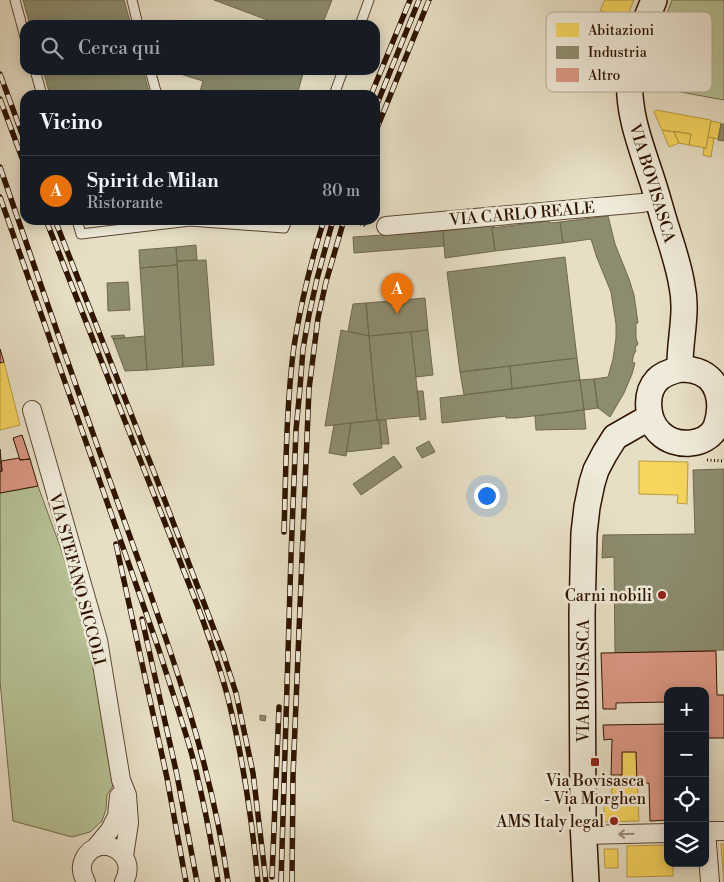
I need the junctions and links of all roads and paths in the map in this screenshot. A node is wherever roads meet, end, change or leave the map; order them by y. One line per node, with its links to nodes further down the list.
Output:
1 (15, 0): 6 (lane)
2 (132, 0): 7 (lane)
3 (370, 0): 8 (lane)
4 (654, 0): 5 (street, VIA BOVISASCA)
5 (650, 12)
6 (21, 20)
7 (137, 20)
8 (362, 20)
9 (36, 75): 12 (lane)
10 (151, 75): 13 (lane)
11 (341, 75): 14 (lane)
12 (40, 90)
13 (156, 90)
14 (336, 90)
15 (630, 92): 16 (street, VIA BOVISASCA)
16 (658, 200): 21 (street, VIA CARLO REALE); 22 (street, VIA BOVISASCA)
17 (78, 225): 18 (lane)
18 (156, 225)
19 (244, 225): 20 (lane)
20 (285, 225)
21 (386, 226)
22 (680, 369): 24 (street); 25 (street)
23 (32, 410): 28 (street, VIA STEFANO SICCOLI)
24 (650, 417): 25 (street); 32 (street, VIA BOVISASCA)
25 (721, 423)
26 (699, 460): 27 (path)
27 (724, 461)
28 (121, 780): 33 (street, VIA STEFANO SICCOLI); 34 (street, VIA STEFANO SICCOLI)
29 (709, 831): 30 (street)
30 (724, 831)
31 (664, 832): 32 (street, one-way to 32)
32 (584, 835): 38 (street, VIA BOVISASCA)
33 (95, 848): 34 (street); 36 (street, VIA STEFANO SICCOLI)
34 (124, 856): 37 (street, VIA STEFANO SICCOLI)
35 (709, 867): 39 (street)
36 (86, 882)
37 (124, 882)
38 (586, 882)
39 (710, 882)

